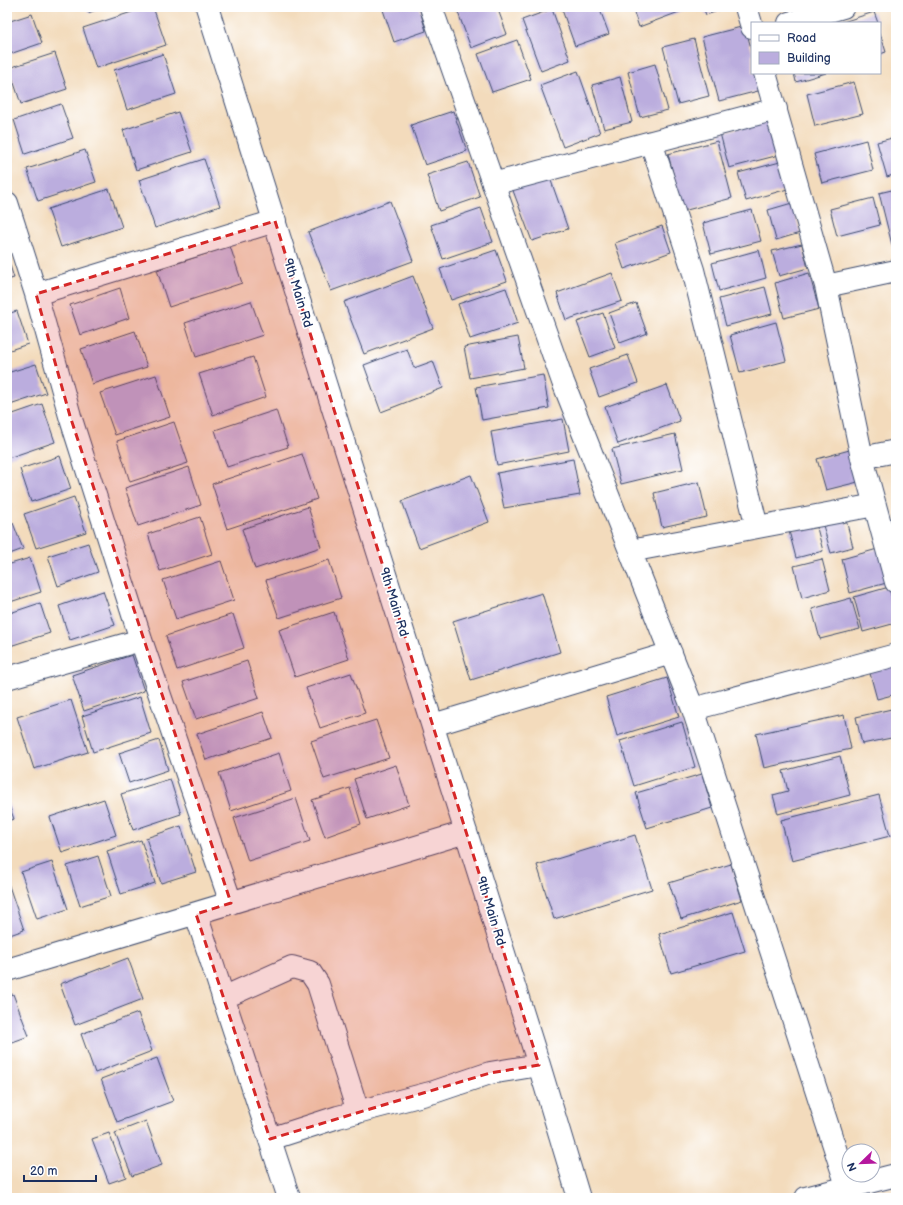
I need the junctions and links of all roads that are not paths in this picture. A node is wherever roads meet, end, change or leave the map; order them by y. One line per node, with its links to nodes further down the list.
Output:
1 (207, 7): 12 (street, 9th Main Rd)
2 (431, 7): 10 (street)
3 (746, 7): 6 (street)
4 (843, 7): 5 (street)
5 (792, 22)
6 (751, 24)
7 (765, 74): 8 (street)
8 (776, 109): 9 (street); 14 (street)
9 (651, 142): 10 (street); 19 (street)
10 (493, 184): 20 (street)
11 (7, 203): 15 (street)
12 (275, 221): 15 (street); 27 (street, 9th Main Rd)
13 (896, 271): 14 (street)
14 (826, 286): 17 (street)
15 (36, 294): 22 (street)
16 (896, 451): 17 (street)
17 (862, 458): 18 (street)
18 (875, 505): 19 (street); 21 (street)
19 (757, 527): 20 (street)
20 (630, 551): 23 (street)
21 (896, 582)
22 (142, 640): 25 (street); 29 (street)
23 (671, 653): 26 (street); 27 (street)
24 (896, 655): 26 (street)
25 (7, 678)
26 (693, 709): 37 (street)
27 (433, 724): 28 (street, 9th Main Rd)
28 (466, 832): 29 (street); 33 (street, 9th Main Rd)
29 (230, 903): 30 (street)
30 (196, 914): 31 (street); 32 (street)
31 (7, 970)
32 (223, 998): 34 (street); 35 (street)
33 (539, 1065): 34 (street); 39 (street, 9th Main Rd)
34 (358, 1112): 35 (street)
35 (270, 1139): 38 (street)
36 (896, 1175): 37 (street)
37 (850, 1193): 40 (street)
38 (289, 1198)
39 (579, 1198)
40 (806, 1198)

